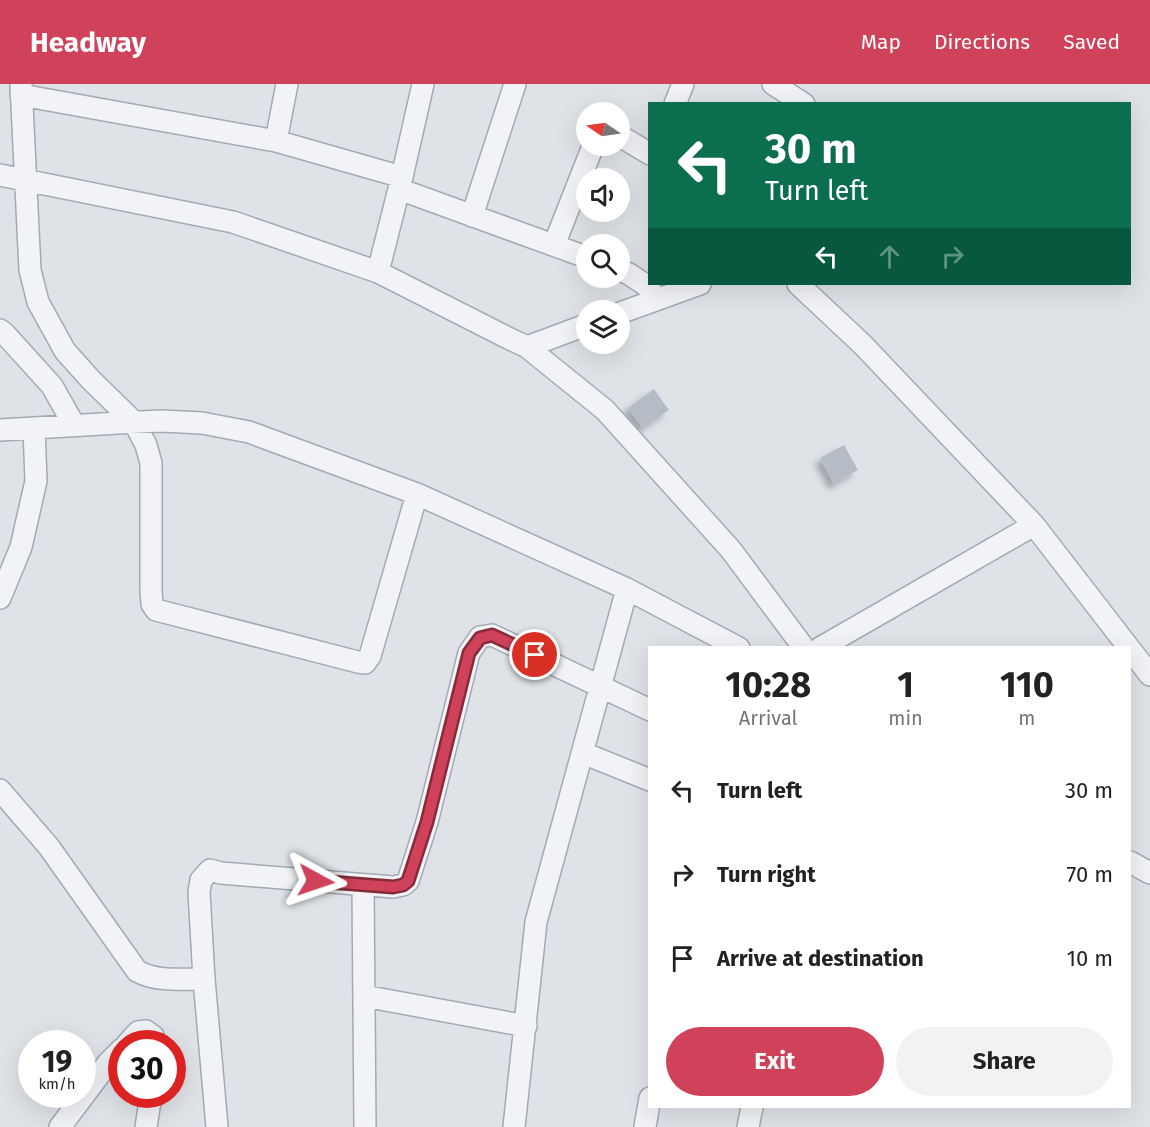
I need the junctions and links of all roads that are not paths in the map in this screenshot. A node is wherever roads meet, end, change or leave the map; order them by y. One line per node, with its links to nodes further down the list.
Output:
1 (286, 84): 11 (street)
2 (423, 84): 16 (street)
3 (515, 84): 17 (street)
4 (683, 84): 8 (street)
5 (773, 84): 9 (street)
6 (796, 84): 10 (street)
7 (21, 90): 11 (street); 15 (street)
8 (676, 102)
9 (803, 102)
10 (805, 102)
11 (276, 141): 16 (street)
12 (630, 142): 13 (street)
13 (648, 153)
14 (589, 156): 18 (street)
15 (16, 178): 20 (street); 29 (street)
16 (401, 183): 17 (street); 20 (street)
17 (472, 216): 18 (street)
18 (554, 245): 19 (street)
19 (576, 253)
20 (378, 272): 28 (street)
21 (630, 275): 24 (street)
22 (696, 285): 24 (street)
23 (799, 285): 34 (street)
24 (656, 300): 25 (street)
25 (630, 309)
26 (576, 329): 28 (street)
27 (0, 330): 30 (street)
28 (527, 347): 38 (street)
29 (126, 422): 30 (street); 33 (street); 33 (street)
30 (80, 425): 31 (street)
31 (34, 428): 32 (street); 36 (street)
32 (0, 430)
33 (417, 494): 35 (street)
34 (1034, 525): 39 (street); 40 (street)
35 (627, 589): 37 (street); 43 (street)
36 (0, 598)
37 (735, 646)
38 (803, 646)
39 (823, 646)
40 (1128, 646)
41 (1131, 650): 42 (street)
42 (1150, 675)
43 (600, 686): 44 (street); 45 (street); 50 (street)
44 (648, 709)
45 (583, 753): 46 (street); 53 (street)
46 (648, 779)
47 (0, 790): 51 (street)
48 (1131, 863): 49 (street)
49 (1150, 873)
50 (363, 885): 51 (street); 52 (street)
51 (196, 979): 60 (street)
52 (364, 996): 53 (street); 61 (street)
53 (526, 1026): 62 (street)
54 (108, 1063): 58 (street)
55 (149, 1108): 59 (street)
56 (648, 1108): 63 (street)
57 (752, 1108): 64 (street)
58 (60, 1127)
59 (146, 1127)
60 (217, 1127)
61 (365, 1127)
62 (514, 1127)
63 (645, 1127)
64 (748, 1127)

